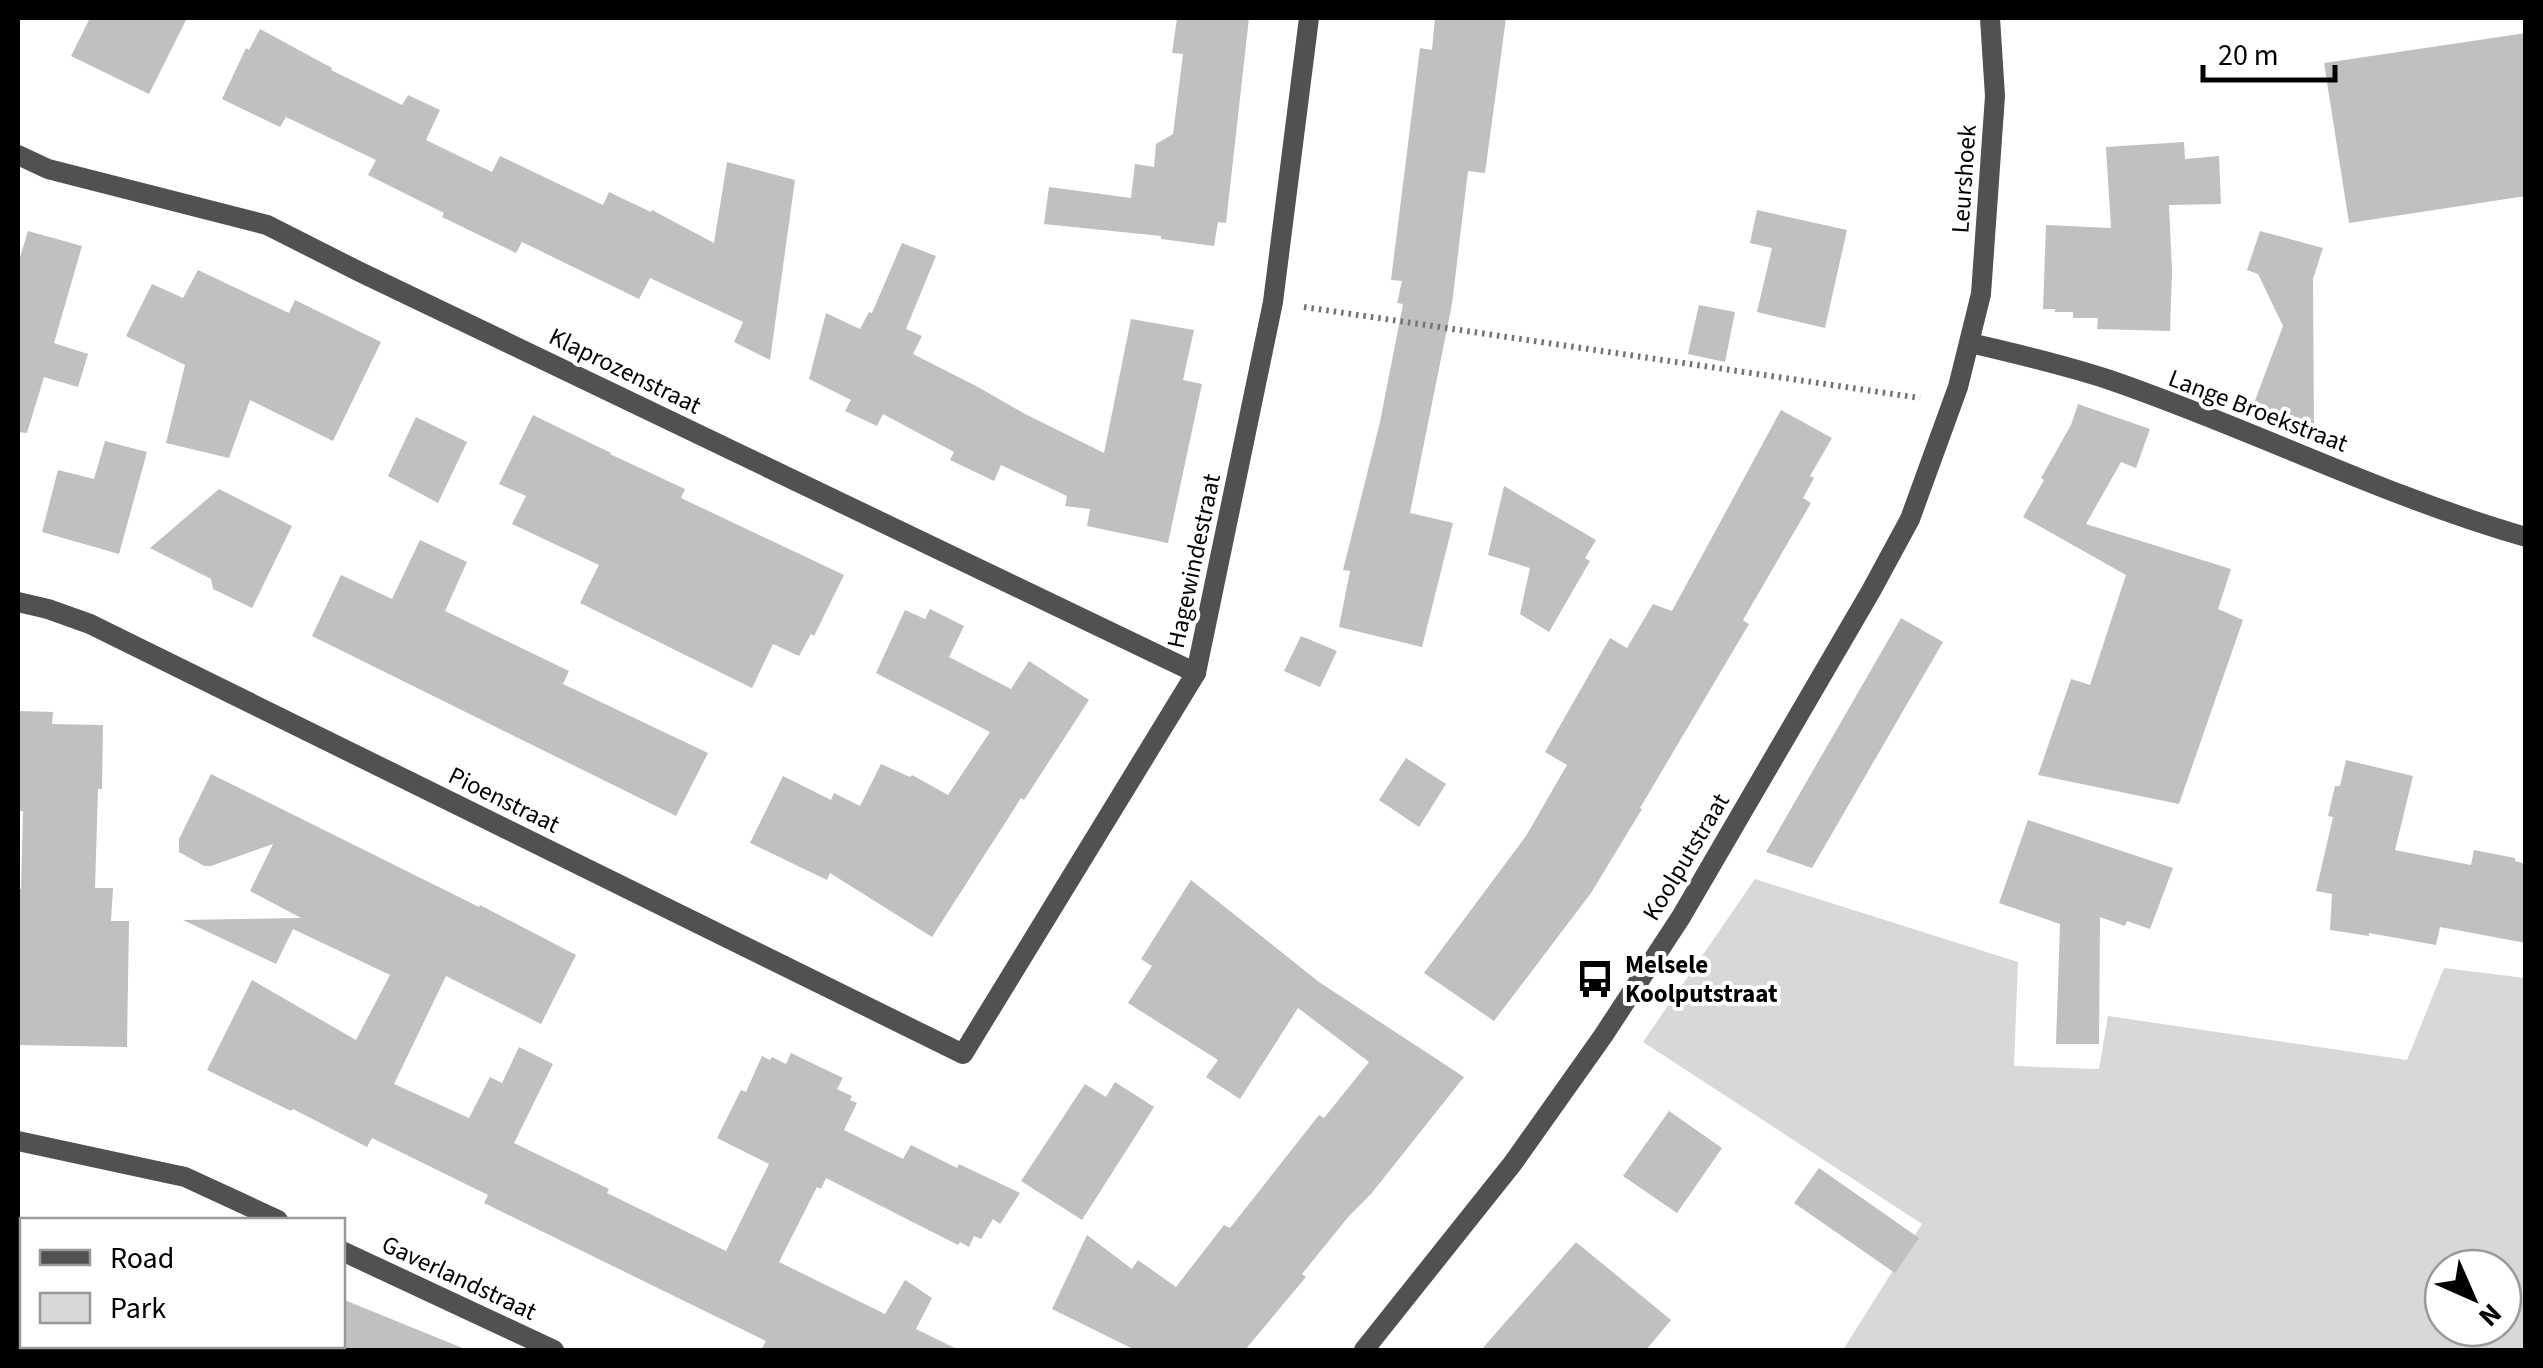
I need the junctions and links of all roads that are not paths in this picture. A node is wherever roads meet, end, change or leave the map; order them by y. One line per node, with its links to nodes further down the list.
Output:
1 (1309, 18): 7 (street, Hagewindestraat)
2 (1990, 18): 4 (street, Leurshoek)
3 (18, 155): 7 (street, Klaprozenstraat)
4 (1970, 342): 5 (street, Lange Broekstraat); 13 (street, Koolputstraat)
5 (2526, 536)
6 (18, 602): 8 (street, Pioenstraat)
7 (1196, 672): 8 (street, Hagewindestraat)
8 (963, 1054)
9 (18, 1141): 10 (street)
10 (274, 1218)
11 (345, 1252): 12 (street, Gaverlandstraat)
12 (554, 1350)
13 (1364, 1350)

